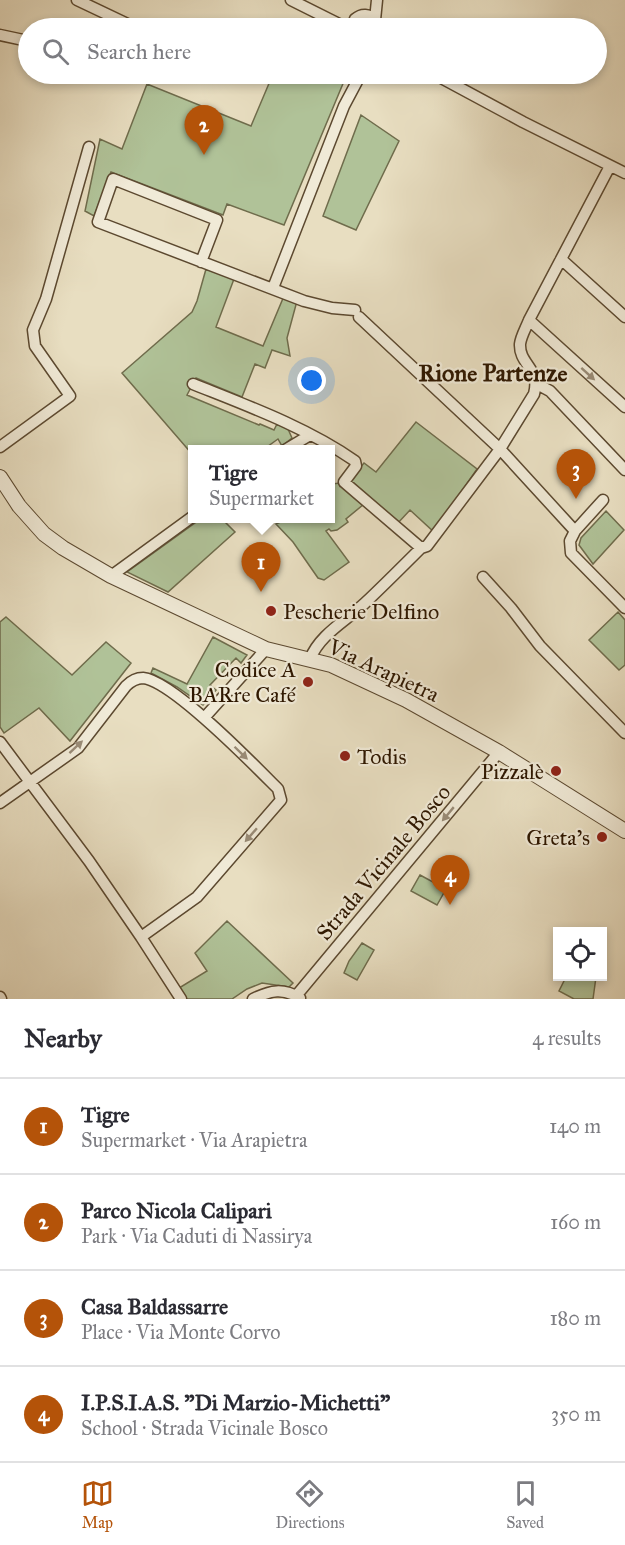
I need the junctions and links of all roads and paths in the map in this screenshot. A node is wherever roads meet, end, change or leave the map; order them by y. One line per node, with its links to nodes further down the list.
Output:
1 (76, 0): 5 (street)
2 (291, 0): 6 (street)
3 (371, 0): 7 (street)
4 (377, 0): 8 (street)
5 (115, 18)
6 (329, 18)
7 (358, 18)
8 (376, 18)
9 (0, 35): 10 (street)
10 (18, 39)
11 (356, 84): 18 (street)
12 (453, 84): 14 (street)
13 (89, 147): 29 (street)
14 (610, 166): 15 (street); 16 (street)
15 (625, 173)
16 (561, 259): 19 (street); 20 (street)
17 (201, 262): 17 (street); 18 (street)
18 (273, 288): 31 (street)
19 (625, 317)
20 (529, 320): 22 (street); 23 (street, one-way to 23)
21 (194, 384): 24 (street)
22 (537, 384): 31 (street); 32 (street)
23 (625, 407)
24 (292, 426): 25 (street); 26 (street)
25 (310, 435): 26 (street); 28 (street)
26 (297, 441): 27 (street)
27 (292, 445)
28 (331, 445)
29 (0, 447)
30 (335, 447): 37 (street)
31 (500, 449): 36 (street); 37 (street)
32 (625, 470)
33 (0, 477): 38 (street, Via Arapietra)
34 (603, 500): 36 (street)
35 (188, 520): 38 (street)
36 (575, 531): 40 (street)
37 (421, 548): 42 (street)
38 (111, 576): 41 (street, Via Arapietra)
39 (483, 577): 44 (street)
40 (625, 608)
41 (266, 649): 42 (street, Via Arapietra); 43 (street)
42 (310, 659): 46 (street, Via Arapietra)
43 (204, 718): 47 (street, one-way to 43); 50 (street, one-way to 50)
44 (625, 733)
45 (0, 742): 47 (street)
46 (499, 753): 49 (street, Via Arapietra); 51 (street, Strada Vicinale Bosco, one-way to 51)
47 (29, 782): 48 (street); 50 (street)
48 (0, 802)
49 (623, 826)
50 (141, 937): 52 (street)
51 (299, 997): 53 (street)
52 (181, 999)
53 (253, 999)

